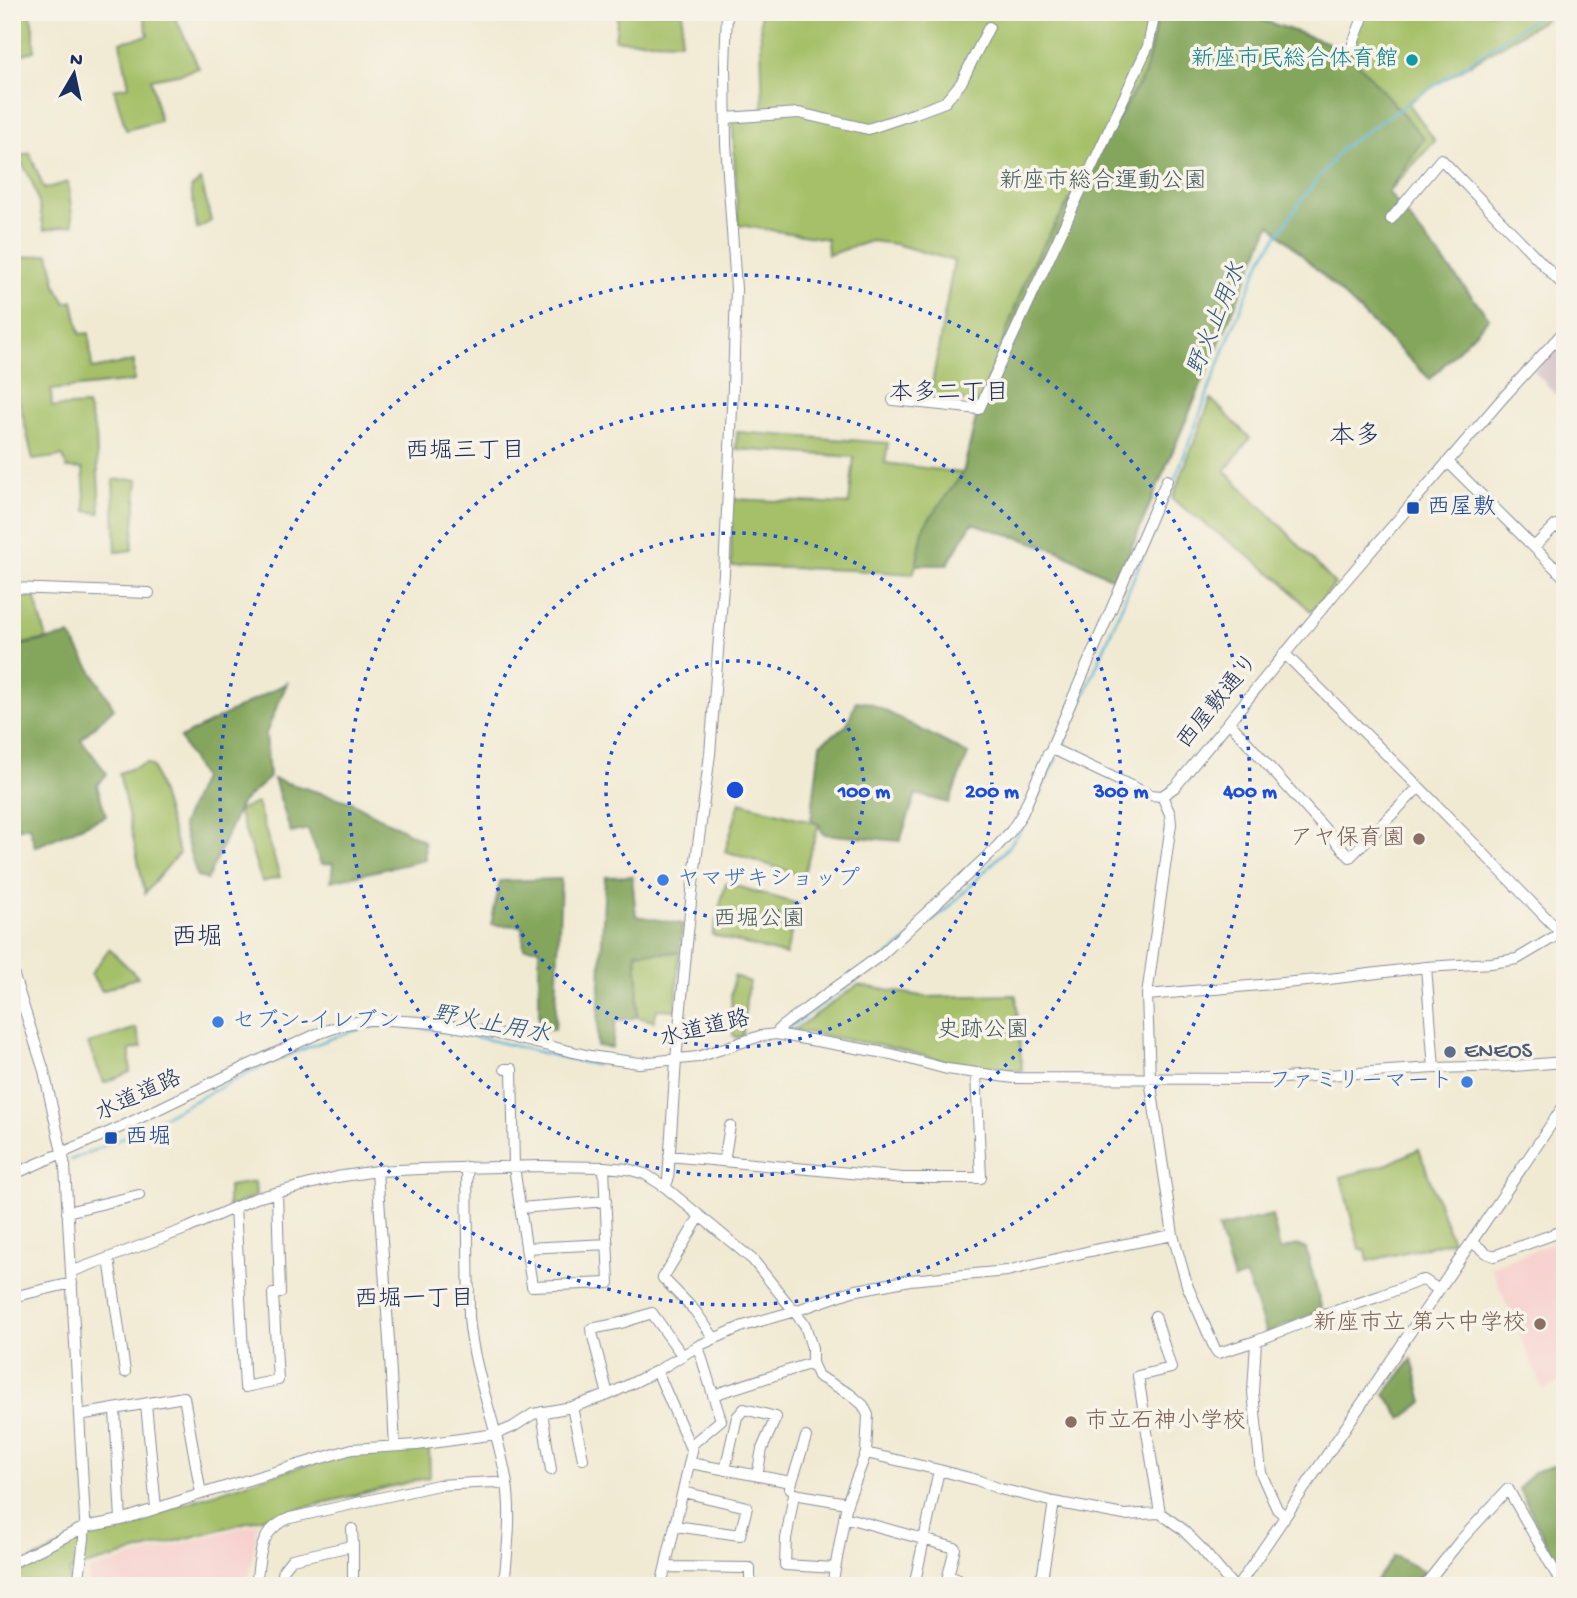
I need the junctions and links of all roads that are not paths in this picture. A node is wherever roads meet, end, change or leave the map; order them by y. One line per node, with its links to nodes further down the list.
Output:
1 (727, 12): 6 (street)
2 (1153, 12): 10 (street)
3 (1365, 12): 5 (street)
4 (989, 27): 6 (street)
5 (1351, 49)
6 (726, 118): 30 (street)
7 (1391, 219): 8 (street)
8 (1565, 287)
9 (1565, 330): 11 (street, 西屋敷通り)
10 (893, 400)
11 (1448, 462): 14 (street); 20 (street, 西屋敷通り)
12 (1167, 480): 22 (street)
13 (1565, 533): 14 (street)
14 (1534, 547): 16 (street)
15 (1565, 560): 16 (street)
16 (1556, 569): 17 (street)
17 (1565, 578)
18 (12, 587): 19 (street)
19 (149, 593)
20 (1284, 653): 21 (street, 西屋敷通り); 23 (street)
21 (1229, 722): 23 (street); 24 (street, 西屋敷通り)
22 (1051, 751): 24 (street); 29 (street)
23 (1419, 787): 25 (street)
24 (1162, 796): 28 (street)
25 (1563, 931): 26 (street)
26 (1426, 967): 28 (street); 32 (street)
27 (12, 970): 38 (street)
28 (1147, 995): 35 (street)
29 (776, 1034): 30 (street, 水道道路); 34 (street, 水道道路)
30 (676, 1060): 38 (street, 水道道路); 39 (street)
31 (1565, 1062): 32 (street, 水道道路)
32 (1434, 1068): 35 (street, 水道道路)
33 (505, 1069): 42 (street)
34 (976, 1074): 35 (street, 水道道路); 40 (street)
35 (1150, 1079): 55 (street)
36 (1565, 1104): 56 (street)
37 (730, 1126): 40 (street)
38 (63, 1153): 45 (street, 水道道路); 52 (street)
39 (670, 1157): 40 (street); 46 (street)
40 (724, 1161)
41 (467, 1167): 42 (street); 44 (street); 80 (street)
42 (513, 1167): 43 (street); 51 (street)
43 (604, 1167): 46 (street); 49 (street)
44 (377, 1171): 47 (street); 82 (street)
45 (12, 1175)
46 (665, 1187): 53 (street)
47 (276, 1193): 50 (street); 50 (street)
48 (139, 1195): 52 (street)
49 (606, 1200): 51 (street); 57 (street)
50 (235, 1207): 59 (street)
51 (520, 1208): 58 (street)
52 (67, 1212): 60 (street)
53 (700, 1216): 64 (street); 66 (street)
54 (1565, 1230): 56 (street)
55 (1173, 1235): 64 (street); 67 (street)
56 (1472, 1242): 62 (street)
57 (608, 1244): 58 (street); 58 (street)
58 (526, 1248)
59 (109, 1258): 60 (street); 72 (street)
60 (71, 1272): 61 (street)
61 (72, 1283): 63 (street); 79 (street)
62 (1439, 1290): 67 (street); 100 (street)
63 (12, 1297)
64 (794, 1311): 66 (street); 70 (street)
65 (1155, 1316): 99 (street)
66 (715, 1338): 68 (street)
67 (1256, 1341): 100 (street)
68 (698, 1346): 69 (street); 74 (street)
69 (682, 1355): 71 (street); 73 (street)
70 (812, 1363): 74 (street); 84 (street)
71 (657, 1371): 73 (street); 83 (street)
72 (125, 1372)
73 (608, 1395): 76 (street)
74 (713, 1395): 83 (street)
75 (146, 1404): 77 (street); 94 (street); 98 (street)
76 (572, 1407): 78 (street); 85 (street)
77 (115, 1410): 79 (street); 102 (street)
78 (541, 1412): 80 (street); 88 (street)
79 (79, 1415): 104 (street)
80 (496, 1434): 82 (street); 92 (street)
81 (806, 1437): 91 (street)
82 (395, 1446): 94 (street)
83 (690, 1446): 86 (street)
84 (866, 1452): 87 (street); 97 (street)
85 (583, 1459)
86 (690, 1463): 89 (street); 93 (street)
87 (939, 1469): 96 (street); 106 (street)
88 (551, 1470)
89 (725, 1470): 90 (street); 90 (street)
90 (757, 1476): 91 (street)
91 (791, 1482): 95 (street)
92 (507, 1485): 112 (street); 115 (street)
93 (683, 1492): 103 (street); 103 (street)
94 (201, 1494): 98 (street)
95 (794, 1494): 97 (street); 110 (street)
96 (1054, 1502): 99 (street); 121 (street)
97 (847, 1503): 101 (street)
98 (156, 1508): 102 (street)
99 (1160, 1513): 122 (street)
100 (1285, 1516): 122 (street)
101 (844, 1517): 106 (street); 110 (street)
102 (121, 1520): 104 (street)
103 (675, 1526): 109 (street)
104 (85, 1527): 108 (street); 111 (street)
105 (352, 1529): 107 (street)
106 (924, 1540): 119 (street); 120 (street)
107 (353, 1547): 113 (street); 114 (street)
108 (12, 1563)
109 (666, 1567): 116 (street); 117 (street)
110 (835, 1568): 118 (street)
111 (78, 1586)
112 (256, 1586)
113 (281, 1586)
114 (354, 1586)
115 (504, 1586)
116 (661, 1586)
117 (750, 1586)
118 (832, 1586)
119 (914, 1586)
120 (956, 1586)
121 (1035, 1586)
122 (1235, 1586)
123 (1424, 1586): 124 (street)
124 (1563, 1586)

